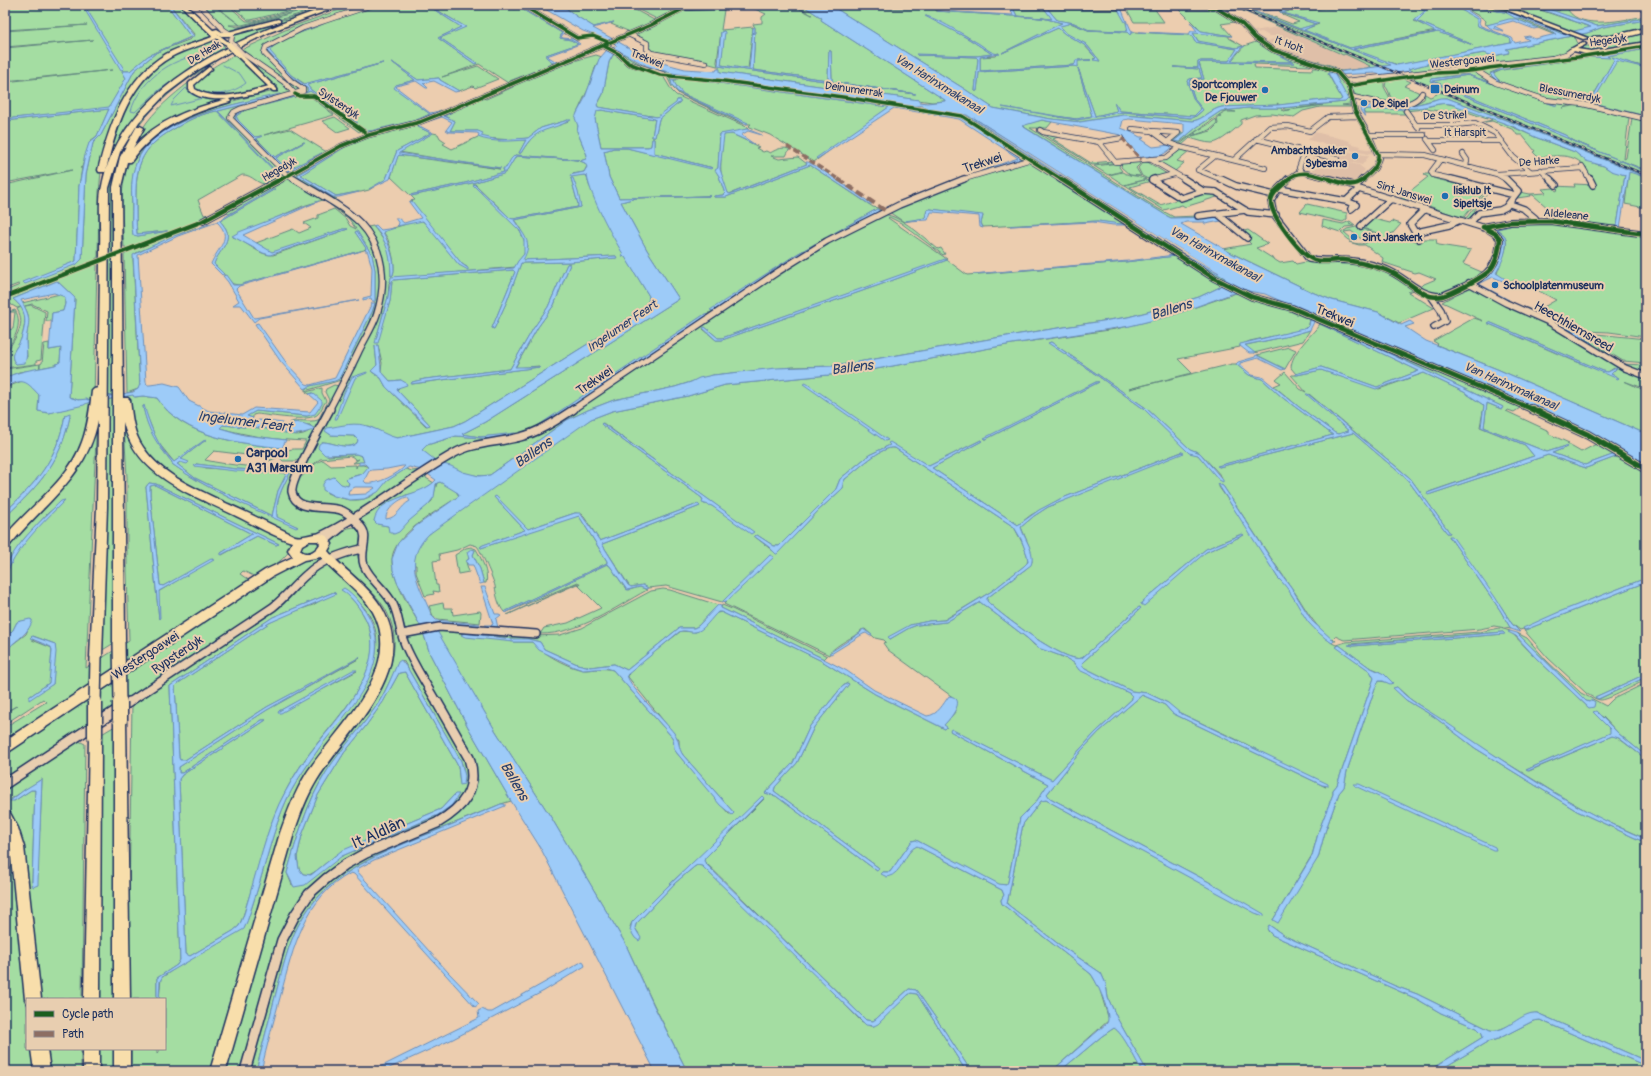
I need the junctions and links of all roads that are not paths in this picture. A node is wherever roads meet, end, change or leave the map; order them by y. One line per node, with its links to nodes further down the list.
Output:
1 (184, 5): 24 (main road)
2 (190, 5): 24 (main road)
3 (200, 5): 25 (street)
4 (333, 5): 25 (highway)
5 (339, 5): 86 (highway, De Heak)
6 (347, 5): 22 (highway, De Heak)
7 (372, 5): 40 (street)
8 (522, 5): 27 (street)
9 (766, 5): 26 (street, Hegedyk)
10 (838, 5): 11 (street)
11 (973, 5): 16 (street)
12 (1340, 5): 19 (street)
13 (1465, 5): 20 (street)
14 (1496, 5): 28 (highway)
15 (1560, 5): 21 (street)
16 (1014, 6): 17 (street)
17 (1174, 6): 18 (street)
18 (1215, 6): 19 (street); 37 (street, It Holt)
19 (1242, 6)
20 (1479, 6)
21 (1543, 7)
22 (296, 23): 38 (highway); 73 (highway, De Heak)
23 (1646, 30): 28 (highway)
24 (215, 32): 25 (highway); 29 (main road); 86 (highway)
25 (230, 34): 29 (street)
26 (628, 34): 31 (street, Hegedyk); 34 (street)
27 (577, 38)
28 (1580, 39): 32 (main road, Westergoawei)
29 (231, 44): 33 (main road, bridge)
30 (1646, 44): 32 (main road, Hegedyk)
31 (602, 45): 36 (street, Trekwei); 77 (street, Hegedyk)
32 (1572, 50): 35 (street, Westergoawei)
33 (241, 54): 38 (main road); 40 (street)
34 (706, 64)
35 (1472, 68): 37 (street, Westergoawei); 44 (street, Blessumerdyk)
36 (665, 75)
37 (1346, 81): 41 (street, It Holt)
38 (274, 88): 73 (highway)
39 (1422, 93): 41 (street)
40 (295, 94): 77 (street, Hegedyk)
41 (1353, 97): 43 (street, It Holt)
42 (1406, 111): 45 (street)
43 (1358, 116): 49 (street, It Holt); 52 (street)
44 (1646, 119)
45 (1416, 125): 50 (street); 54 (street, De Strikel)
46 (1132, 129): 48 (street)
47 (1040, 130): 55 (street)
48 (1152, 131): 56 (street); 56 (street)
49 (1369, 135): 50 (street); 61 (street, It Holt)
50 (1424, 135): 53 (street)
51 (1122, 138): 55 (street)
52 (1256, 139): 60 (street); 67 (street)
53 (1429, 141): 54 (street, It Harspit); 59 (street)
54 (1502, 141): 72 (street)
55 (1100, 142): 64 (street)
56 (1167, 142): 58 (street)
57 (1007, 146): 66 (street)
58 (1180, 147): 63 (street); 64 (street)
59 (1435, 150)
60 (1305, 151): 65 (street); 74 (street)
61 (1378, 154): 68 (street); 81 (street)
62 (1463, 154): 69 (street)
63 (1215, 156): 67 (street); 80 (street)
64 (1150, 159): 75 (street)
65 (1337, 159)
66 (1028, 160): 112 (street, Trekwei); 113 (street, Trekwei)
67 (1234, 160): 70 (street)
68 (1440, 160): 69 (street); 85 (street)
69 (1466, 166): 76 (street)
70 (1265, 168)
71 (1541, 170): 72 (street, De Harke); 78 (street); 79 (street, De Harke)
72 (1530, 171): 76 (street, De Harke)
73 (119, 172): 110 (highway, De Heak)
74 (1302, 172): 81 (street, Sint Janswei); 82 (street)
75 (1174, 174): 83 (street); 83 (street)
76 (1498, 174): 85 (street)
77 (288, 176): 98 (street, Hegedyk); 113 (street, Hegedyk)
78 (1556, 185)
79 (1593, 185)
80 (1219, 186): 83 (street); 84 (street); 92 (street)
81 (1357, 187): 87 (street, Sint Janswei); 88 (street)
82 (1279, 189): 84 (street); 88 (street)
83 (1203, 191)
84 (1274, 195): 94 (street)
85 (1515, 195): 89 (street)
86 (105, 197): 111 (highway)
87 (1392, 198): 91 (street, Sint Janswei); 100 (street)
88 (1346, 201): 90 (street)
89 (1510, 204): 96 (street); 99 (street)
90 (1351, 209)
91 (1425, 209): 97 (street, Sint Janswei); 102 (street)
92 (1245, 210): 93 (street); 94 (street)
93 (1218, 214): 95 (street); 104 (street)
94 (1276, 215): 107 (street)
95 (1198, 216)
96 (1535, 218)
97 (1460, 220): 99 (street, Sint Janswei); 102 (street)
98 (202, 221)
99 (1470, 223): 101 (street, Sint Janswei)
100 (1361, 226)
101 (1484, 227): 103 (street, Aldeleane); 106 (street, Sint Janswei)
102 (1416, 232): 105 (street)
103 (1646, 234)
104 (1247, 238)
105 (1419, 238)
106 (1469, 282): 107 (street, Sint Janswei); 109 (street, Heechhiemsreed)
107 (1431, 296): 108 (street)
108 (1434, 327)
109 (1646, 376)
110 (121, 395): 114 (highway); 128 (highway, bridge)
111 (99, 399): 115 (highway); 127 (highway, bridge)
112 (1646, 469)
113 (352, 519): 116 (street); 117 (street, It Aldlân)
114 (300, 541): 116 (highway); 118 (highway)
115 (5, 543)
116 (324, 547): 117 (street, Rypsterdyk); 118 (highway, Westergoawei); 124 (street, Rypsterdyk); 135 (highway)
117 (361, 549): 119 (street, It Aldlân)
118 (298, 554): 121 (highway, Westergoawei)
119 (402, 634): 120 (street); 136 (street, It Aldlân)
120 (536, 634)
121 (21, 736): 122 (highway, Westergoawei); 123 (highway, Westergoawei)
122 (5, 743)
123 (5, 748)
124 (5, 784)
125 (5, 817): 126 (highway)
126 (33, 998)
127 (92, 998)
128 (122, 998)
129 (39, 1050): 132 (highway)
130 (91, 1050): 133 (highway)
131 (122, 1050): 134 (highway)
132 (42, 1071)
133 (91, 1071)
134 (122, 1071)
135 (218, 1071)
136 (245, 1071)

